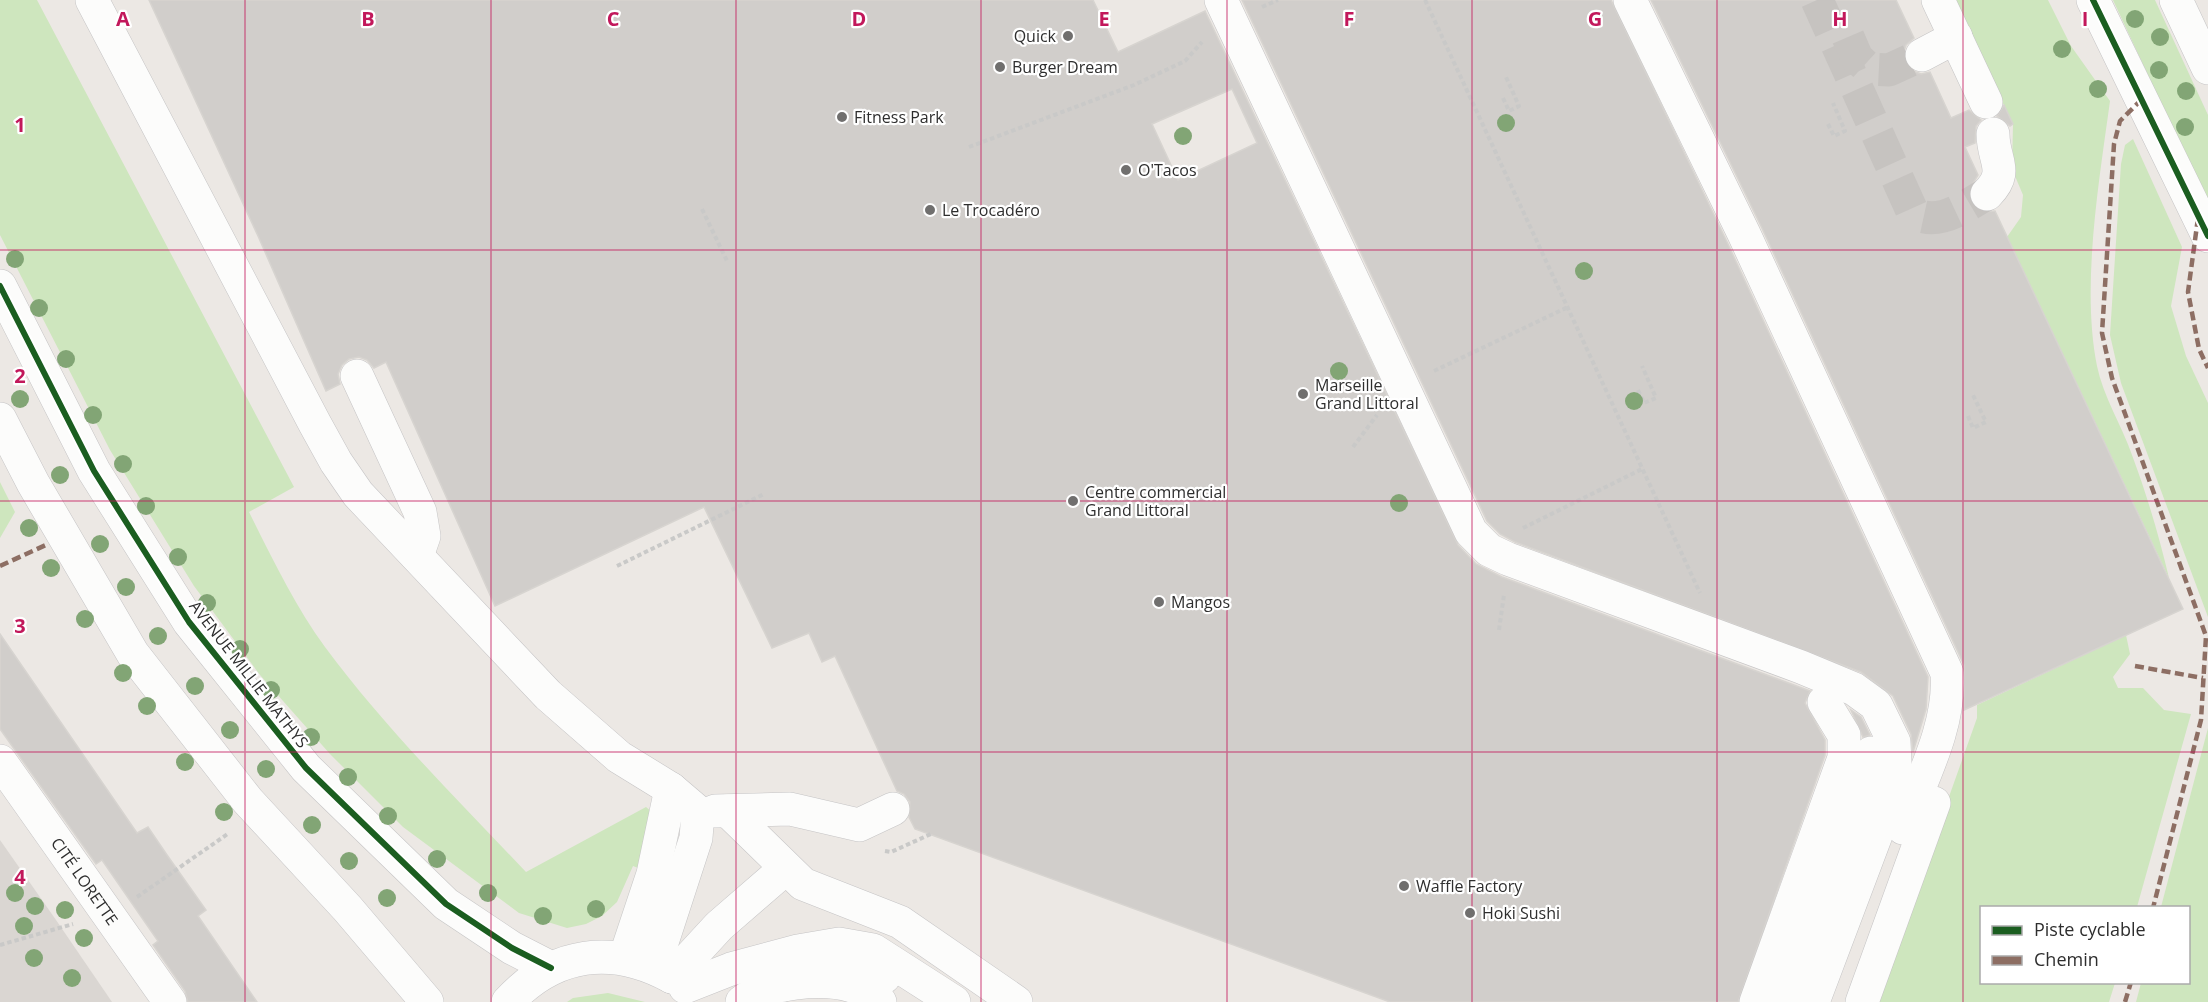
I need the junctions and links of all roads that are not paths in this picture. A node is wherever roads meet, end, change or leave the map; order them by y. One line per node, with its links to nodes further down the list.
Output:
1 (92, 0): 19 (street)
2 (1221, 0): 41 (street)
3 (1630, 0): 42 (street)
4 (1938, 0): 8 (street)
5 (2080, 0): 10 (street)
6 (2093, 0): 10 (street)
7 (2176, 0): 11 (street)
8 (1956, 37): 9 (street); 12 (street)
9 (1922, 55)
10 (2123, 61): 15 (street)
11 (2208, 68)
12 (1986, 102)
13 (1993, 134): 14 (street)
14 (1987, 194)
15 (2208, 236)
16 (0, 286): 28 (street, AVENUE MILLIE MATHYS)
17 (357, 376): 19 (street)
18 (0, 419): 32 (street)
19 (417, 556): 24 (street)
20 (1824, 702): 39 (street)
21 (1963, 710): 43 (street)
22 (1871, 753): 40 (street)
23 (0, 761): 31 (street, CITÉ LORETTE)
24 (671, 789): 26 (street); 29 (street)
25 (893, 809): 26 (street)
26 (713, 811): 27 (street); 29 (street)
27 (786, 868): 29 (street); 38 (street)
28 (551, 968): 29 (street); 33 (street)
29 (667, 978): 37 (street)
30 (783, 985): 34 (street); 35 (street); 36 (street)
31 (170, 1002)
32 (427, 1002)
33 (508, 1002)
34 (742, 1002)
35 (880, 1002)
36 (927, 1002)
37 (954, 1002)
38 (1016, 1002)
39 (1756, 1002)
40 (1785, 1002)
41 (1813, 1002)
42 (1837, 1002)
43 (1862, 1002)

